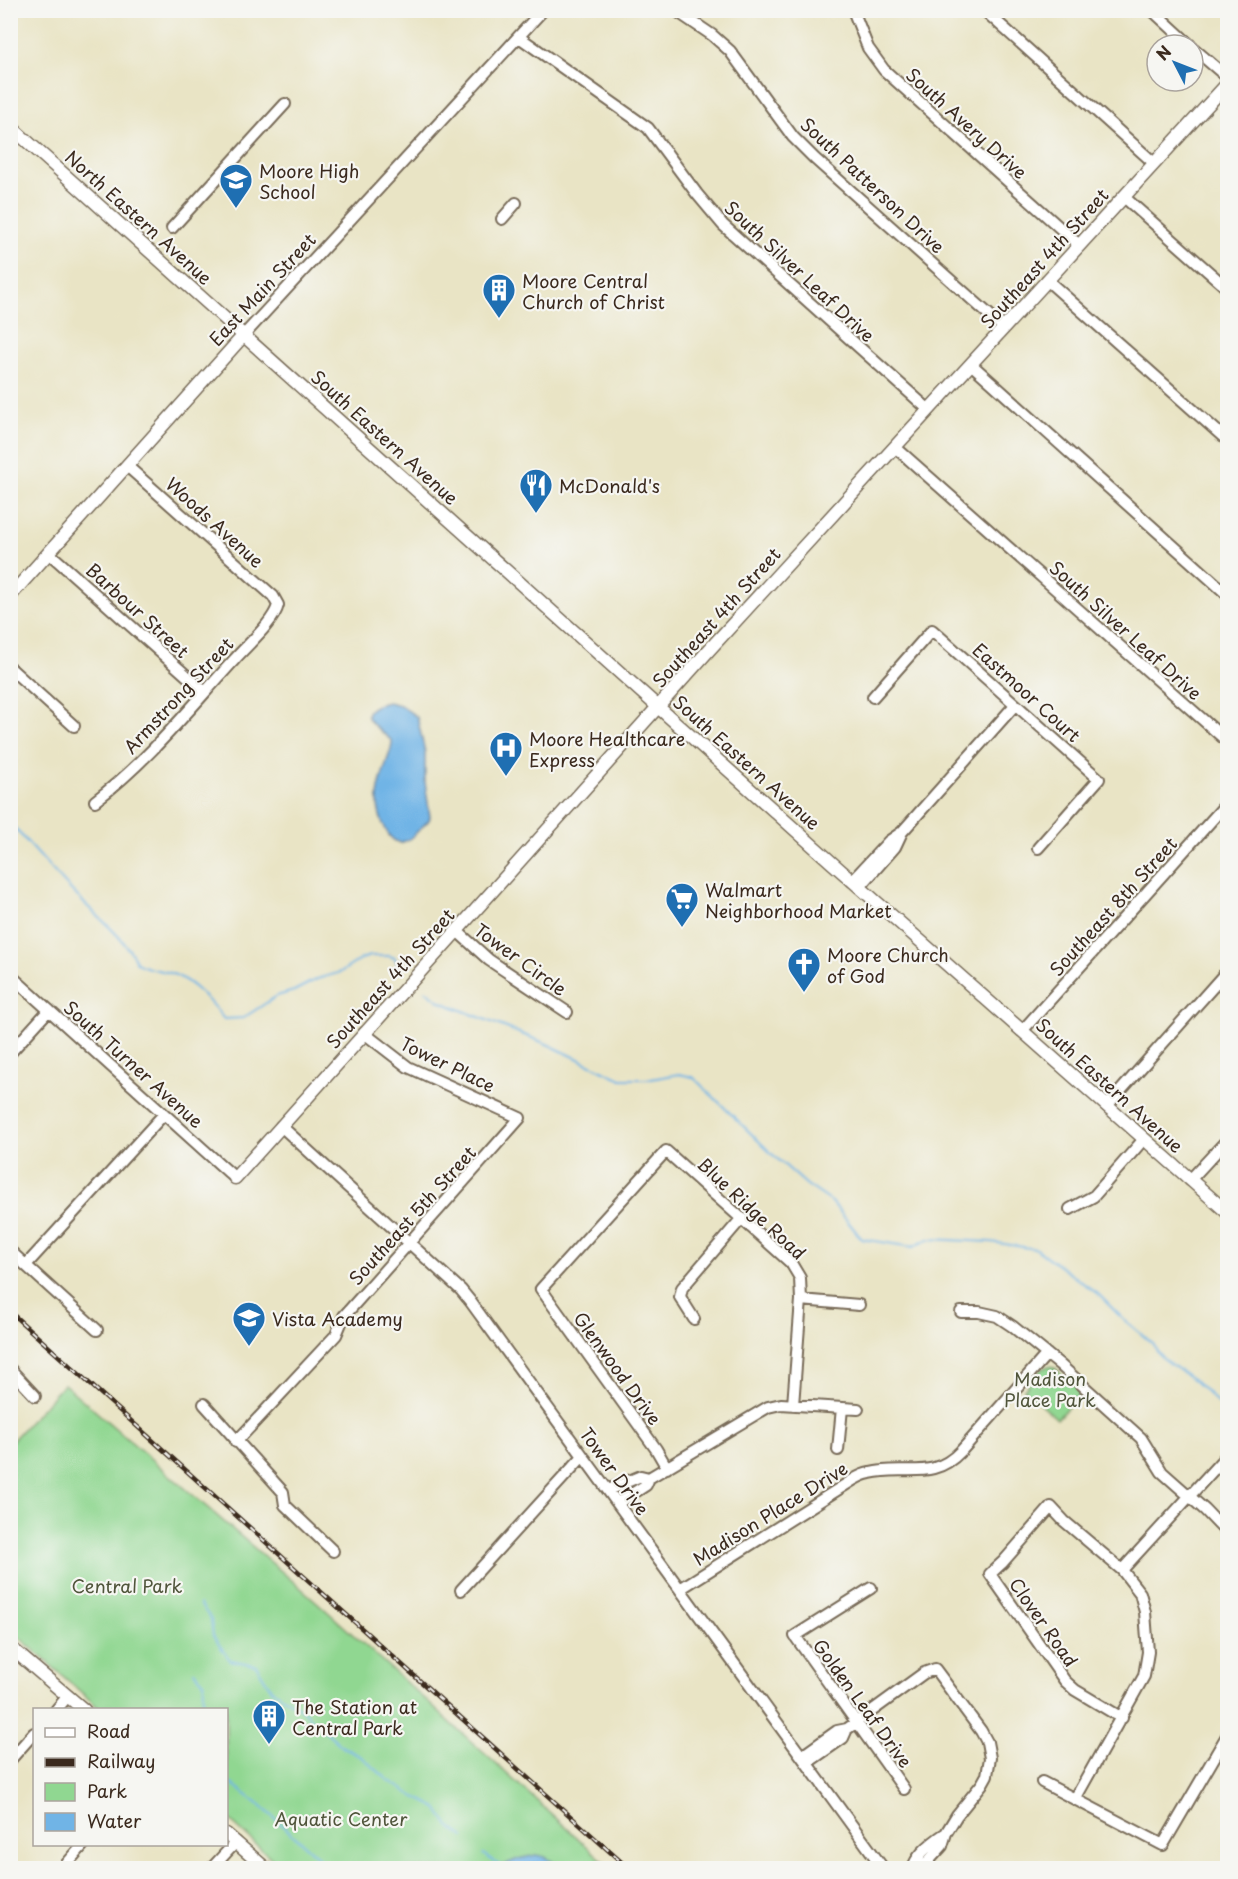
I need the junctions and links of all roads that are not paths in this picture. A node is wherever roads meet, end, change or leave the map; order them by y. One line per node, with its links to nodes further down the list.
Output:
1 (543, 10): 7 (street, East Main Street)
2 (675, 10): 20 (street, South Patterson Drive)
3 (853, 10): 17 (street, South Avery Drive)
4 (984, 10): 12 (street)
5 (1152, 10): 6 (street)
6 (1178, 33)
7 (519, 37): 21 (street, East Main Street); 23 (street, South Silver Leaf Drive)
8 (1205, 59): 9 (street)
9 (1227, 81): 12 (main road, Southeast 4th Street)
10 (285, 104): 16 (street)
11 (10, 126): 21 (main road, North Eastern Avenue)
12 (1154, 163): 13 (main road, Southeast 4th Street)
13 (1124, 197): 17 (main road, Southeast 4th Street); 19 (street)
14 (516, 203): 15 (street)
15 (502, 219)
16 (172, 228)
17 (1079, 245): 18 (main road, Southeast 4th Street)
18 (1047, 280): 20 (main road, Southeast 4th Street); 24 (street)
19 (1227, 289)
20 (1004, 328): 22 (main road, Southeast 4th Street)
21 (244, 335): 26 (main road, East Main Street); 35 (main road, South Eastern Avenue)
22 (970, 364): 23 (main road, Southeast 4th Street); 28 (street)
23 (929, 410): 25 (main road, Southeast 4th Street)
24 (1227, 441)
25 (895, 447): 35 (main road, Southeast 4th Street); 37 (street, South Silver Leaf Drive)
26 (127, 466): 27 (main road, East Main Street); 30 (street, Woods Avenue)
27 (49, 553): 29 (main road, East Main Street); 32 (street, Barbour Street)
28 (1227, 595)
29 (10, 596)
30 (278, 605): 32 (street, Armstrong Street)
31 (10, 668): 36 (street)
32 (205, 692): 38 (street, Armstrong Street)
33 (873, 697): 34 (street, Eastmoor Court)
34 (1015, 705): 40 (street, Eastmoor Court); 41 (street)
35 (658, 707): 41 (main road, South Eastern Avenue); 42 (main road, Southeast 4th Street)
36 (74, 726)
37 (1227, 742)
38 (95, 801)
39 (1227, 802): 47 (street, Southeast 8th Street)
40 (1038, 848)
41 (856, 884): 47 (main road, South Eastern Avenue)
42 (457, 931): 46 (street, Tower Circle); 48 (main road, Southeast 4th Street)
43 (1227, 970): 50 (street)
44 (10, 975): 45 (street, South Turner Avenue)
45 (50, 1010): 49 (street); 51 (street, South Turner Avenue)
46 (567, 1012)
47 (1022, 1031): 50 (main road, South Eastern Avenue)
48 (364, 1034): 52 (street, Tower Place); 53 (main road, Southeast 4th Street)
49 (10, 1053)
50 (1107, 1106): 54 (main road, South Eastern Avenue)
51 (164, 1114): 56 (street, South Turner Avenue); 63 (street)
52 (520, 1118): 61 (street, Southeast 5th Street)
53 (281, 1126): 56 (main road, Southeast 4th Street); 61 (street, Tower Drive)
54 (1144, 1139): 57 (main road, South Eastern Avenue); 58 (street)
55 (1227, 1139): 57 (street)
56 (235, 1178)
57 (1190, 1180): 59 (main road, South Eastern Avenue)
58 (1070, 1209)
59 (1227, 1213)
60 (742, 1218): 64 (street, Blue Ridge Road); 65 (street, Blue Ridge Road); 68 (street)
61 (410, 1243): 77 (street, Southeast 5th Street); 80 (street, Tower Drive)
62 (10, 1251): 63 (street)
63 (26, 1265): 69 (street)
64 (541, 1289): 81 (street, Glenwood Drive)
65 (801, 1300): 66 (street); 74 (street, Blue Ridge Road)
66 (859, 1305)
67 (961, 1312): 70 (street)
68 (694, 1319)
69 (97, 1330)
70 (1047, 1354): 84 (street); 90 (street, Madison Place Drive)
71 (10, 1370): 72 (street)
72 (35, 1396)
73 (204, 1404): 77 (street)
74 (793, 1405): 75 (street); 81 (street)
75 (842, 1408): 76 (street); 78 (street)
76 (858, 1409)
77 (236, 1442): 87 (street)
78 (838, 1450)
79 (1227, 1454): 84 (street)
80 (583, 1456): 83 (street, Tower Drive); 91 (street)
81 (667, 1468): 82 (street)
82 (650, 1478): 83 (street); 85 (street)
83 (608, 1490): 85 (street, Tower Drive)
84 (1189, 1496): 86 (street); 88 (street)
85 (618, 1503): 90 (street, Tower Drive)
86 (1227, 1534)
87 (333, 1551)
88 (1122, 1570): 96 (street, Clover Road); 96 (street, Clover Road)
89 (871, 1588): 97 (street, Golden Leaf Drive)
90 (680, 1589): 101 (street, Tower Drive)
91 (461, 1590)
92 (10, 1647): 93 (main road)
93 (68, 1696): 94 (street); 95 (main road)
94 (58, 1708)
95 (82, 1708)
96 (1122, 1718): 104 (street, Clover Road)
97 (852, 1726): 101 (street); 103 (street, Golden Leaf Drive); 105 (street)
98 (33, 1734): 100 (street)
99 (1227, 1734): 104 (street)
100 (10, 1760)
101 (804, 1760): 112 (street, Tower Drive)
102 (1042, 1782): 104 (street)
103 (904, 1789)
104 (1075, 1799)
105 (946, 1833): 113 (street); 114 (street)
106 (231, 1838): 111 (main road)
107 (83, 1846): 109 (street)
108 (226, 1846): 110 (street)
109 (63, 1869)
110 (212, 1869)
111 (265, 1869)
112 (884, 1869)
113 (913, 1869)
114 (922, 1869)

